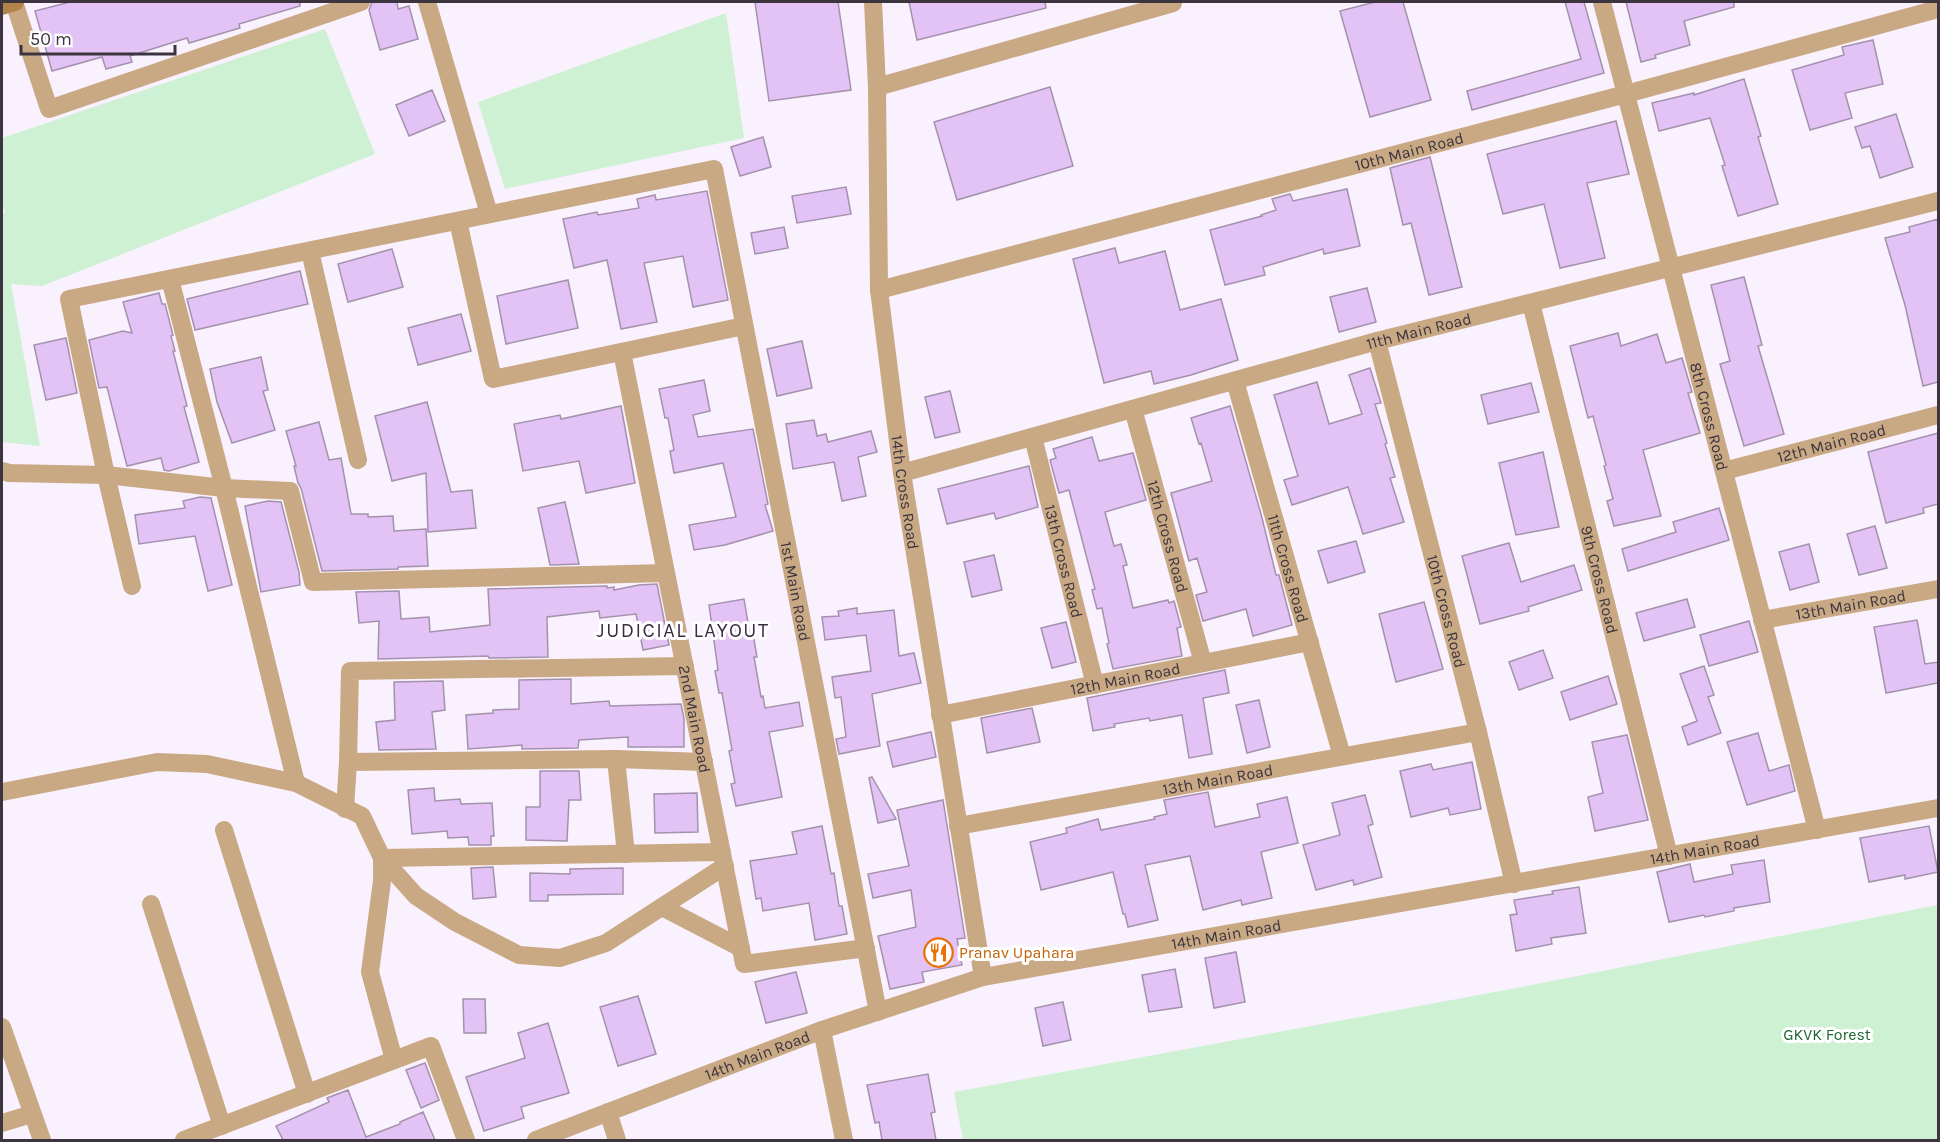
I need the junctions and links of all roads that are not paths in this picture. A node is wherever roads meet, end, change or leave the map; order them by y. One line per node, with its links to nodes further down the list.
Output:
1 (14, 2): 2 (street); 7 (street)
2 (361, 2)
3 (427, 2): 12 (street)
4 (873, 2): 9 (street, 14th Cross Road)
5 (1602, 2): 10 (street, 8th Cross Road)
6 (1173, 3): 9 (street)
7 (2, 6)
8 (1938, 9): 10 (street, 10th Main Road)
9 (877, 87): 17 (street, 14th Cross Road)
10 (1626, 94): 15 (street, 8th Cross Road); 17 (street, 10th Main Road)
11 (1938, 201): 15 (street, 11th Main Road)
12 (489, 214): 13 (street); 19 (street, 1st Main Road)
13 (458, 221): 14 (street); 21 (street)
14 (310, 251): 16 (street); 26 (street)
15 (1671, 268): 18 (street, 11th Main Road); 28 (street, 8th Cross Road)
16 (170, 279): 30 (street); 31 (street)
17 (879, 290): 29 (street, 14th Cross Road)
18 (1531, 303): 20 (street, 11th Main Road); 54 (street, 9th Cross Road)
19 (744, 326): 21 (street); 61 (street, 1st Main Road)
20 (1377, 341): 22 (street, 11th Main Road); 41 (street, 10th Cross Road)
21 (622, 352): 32 (street, 2nd Main Road)
22 (1235, 381): 23 (street, 11th Main Road); 36 (street, 11th Cross Road)
23 (1132, 409): 25 (street, 11th Main Road); 37 (street, 12th Cross Road)
24 (1938, 416): 28 (street, 12th Main Road)
25 (1033, 437): 29 (street, 11th Main Road); 39 (street, 13th Cross Road)
26 (358, 460)
27 (2, 471): 30 (street)
28 (1724, 471): 35 (street, 8th Cross Road)
29 (902, 473): 40 (street, 14th Cross Road)
30 (105, 475): 31 (street); 33 (street)
31 (224, 488): 32 (street); 46 (street)
32 (666, 573): 38 (street, 2nd Main Road)
33 (132, 586)
34 (1938, 589): 35 (street, 13th Main Road)
35 (1762, 620): 52 (street, 8th Cross Road)
36 (1310, 642): 37 (street, 12th Main Road); 42 (street, 11th Cross Road)
37 (1203, 663): 39 (street, 12th Main Road)
38 (685, 666): 44 (street); 45 (street, 2nd Main Road)
39 (1095, 685): 40 (street, 12th Main Road)
40 (940, 715): 50 (street, 14th Cross Road)
41 (1478, 732): 42 (street, 13th Main Road); 57 (street, 10th Cross Road)
42 (1342, 756): 50 (street, 13th Main Road)
43 (616, 759): 44 (street); 45 (street); 53 (street)
44 (348, 762): 49 (street)
45 (704, 762): 56 (street, 2nd Main Road)
46 (296, 783): 47 (street); 49 (street)
47 (2, 792)
48 (1938, 808): 52 (street, 14th Main Road)
49 (345, 809): 55 (street)
50 (958, 825): 62 (street, 14th Cross Road)
51 (224, 830): 67 (street)
52 (1817, 830): 54 (street, 14th Main Road)
53 (626, 854): 55 (street); 56 (street)
54 (1669, 856): 57 (street, 14th Main Road)
55 (382, 858): 59 (street); 66 (street)
56 (723, 859): 59 (street); 60 (street, 2nd Main Road)
57 (1514, 884): 62 (street, 14th Main Road)
58 (151, 904): 71 (street)
59 (662, 907): 60 (street)
60 (741, 948): 61 (street)
61 (866, 948): 63 (street, 1st Main Road)
62 (983, 977): 63 (street, 14th Main Road)
63 (878, 1012): 65 (street, 14th Main Road)
64 (2, 1027): 69 (street)
65 (822, 1030): 68 (street, 14th Main Road); 77 (street)
66 (394, 1060): 67 (street); 74 (street)
67 (307, 1094): 71 (street)
68 (608, 1112): 75 (street, 14th Main Road); 76 (street)
69 (32, 1114): 70 (street); 72 (street)
70 (2, 1123)
71 (222, 1126): 73 (street)
72 (42, 1140)
73 (184, 1140)
74 (466, 1140)
75 (536, 1140)
76 (617, 1140)
77 (844, 1140)

